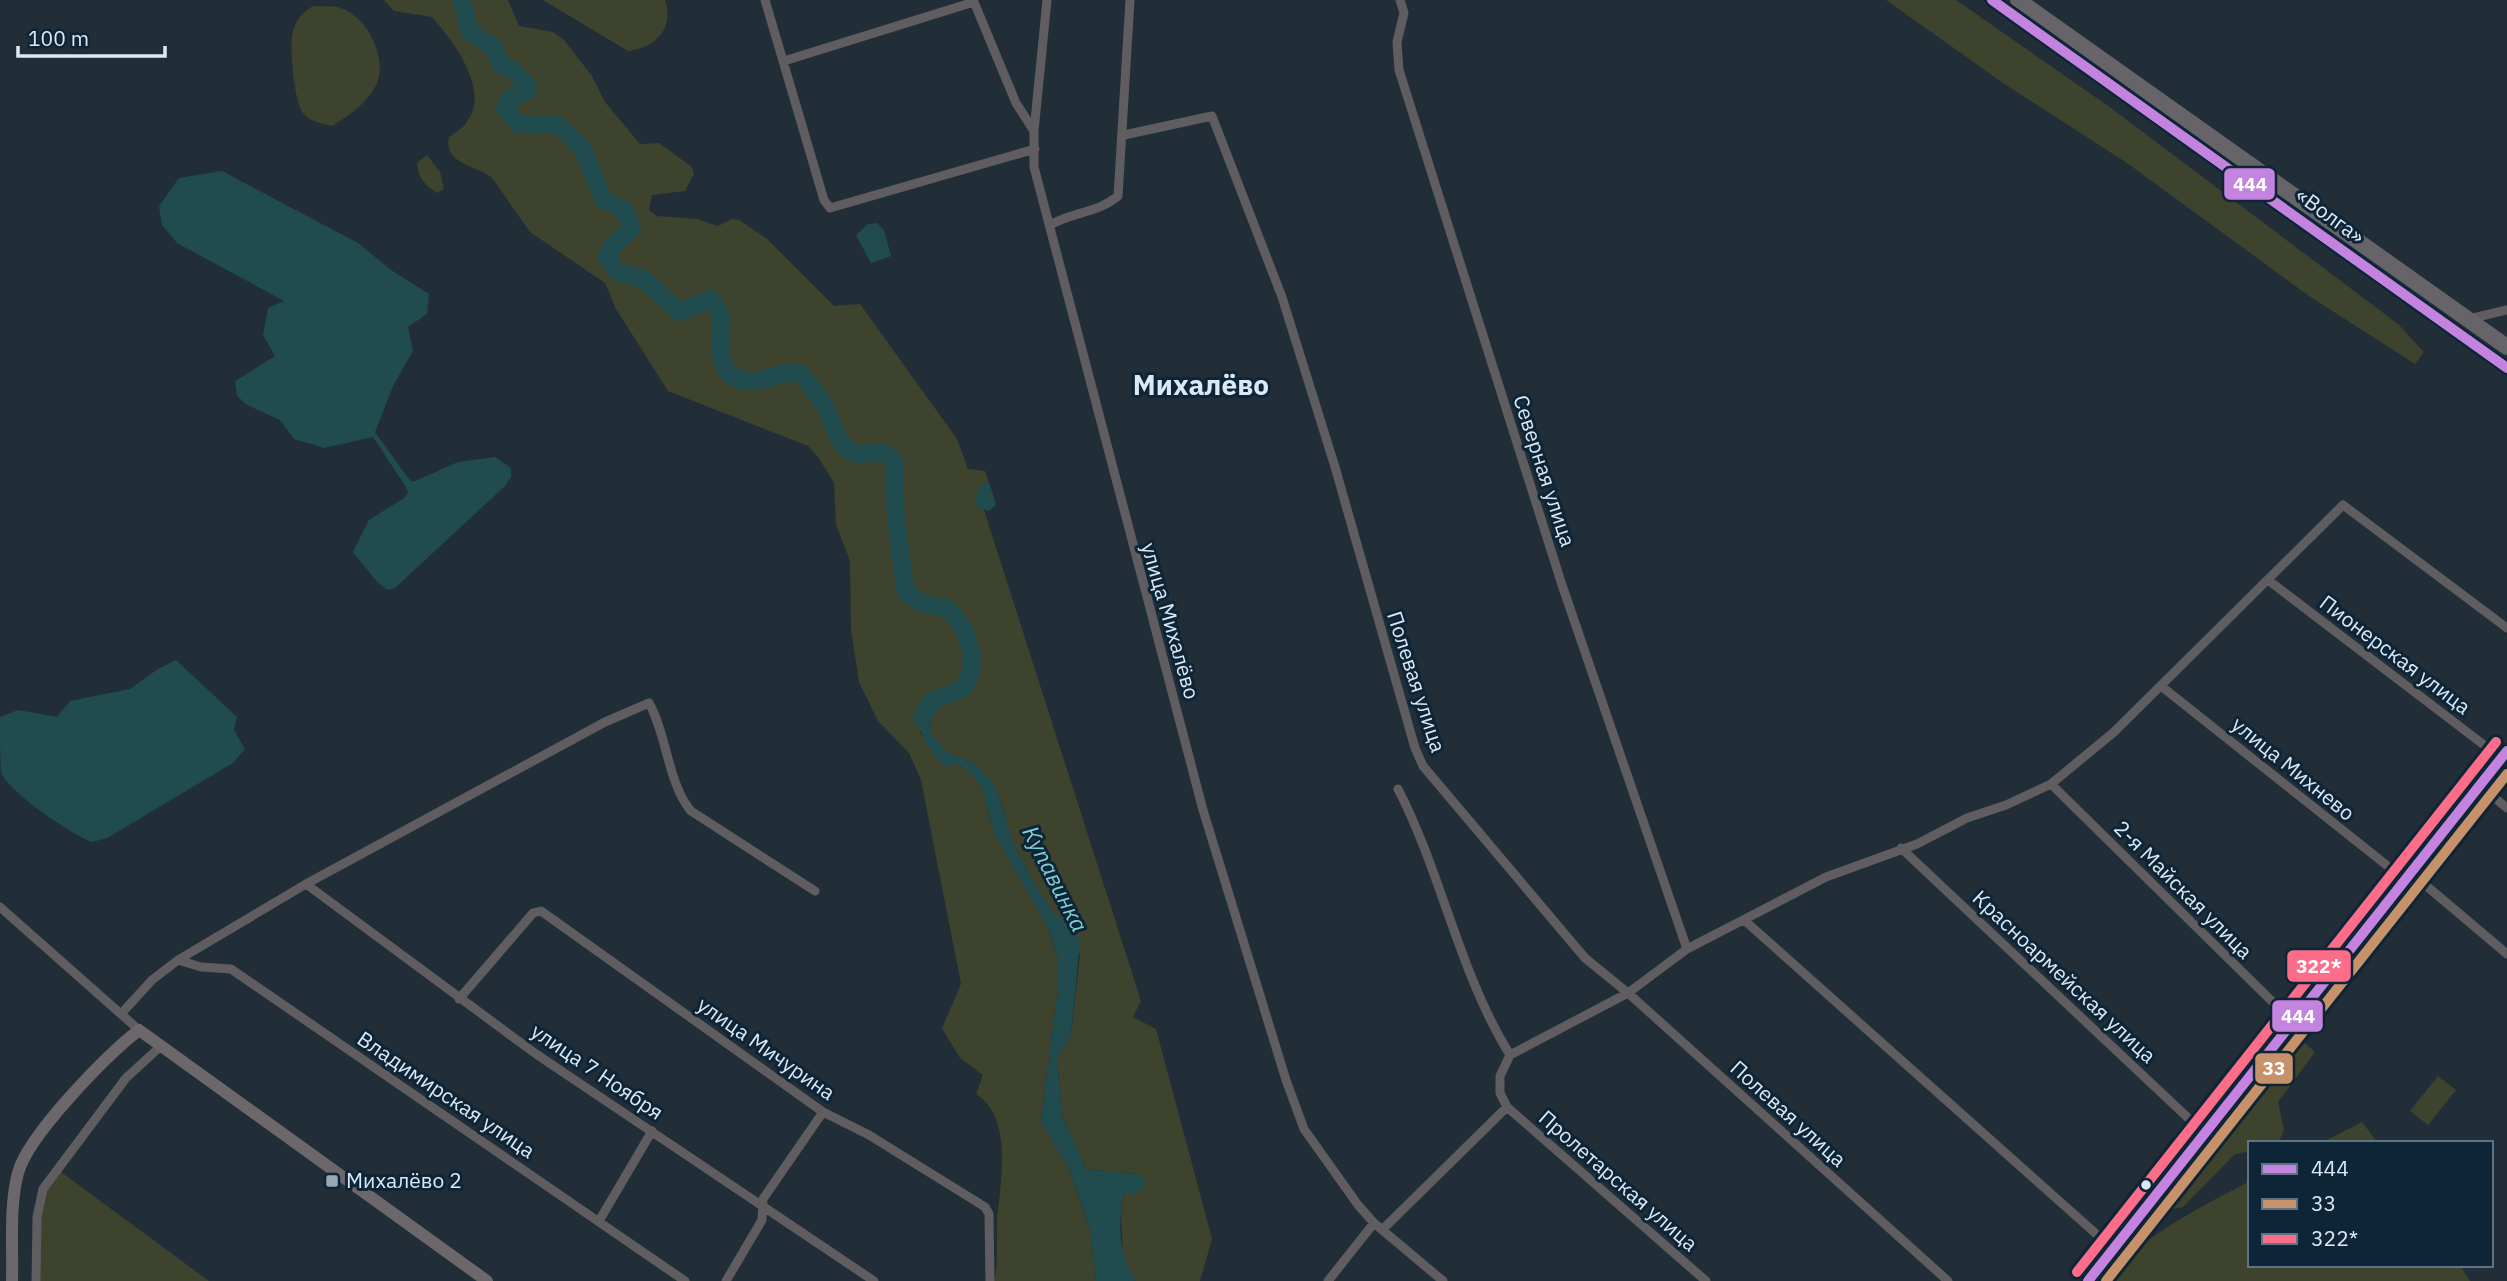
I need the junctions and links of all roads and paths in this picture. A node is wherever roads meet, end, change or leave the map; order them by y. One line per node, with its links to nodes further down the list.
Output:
1 (765, 0): 7 (street)
2 (1047, 0): 8 (street, улица Михалёво)
3 (1130, 0): 9 (street)
4 (1400, 0): 30 (street, Северная улица)
5 (1992, 0): 15 (highway, «Волга»)
6 (2018, 0): 13 (highway, «Волга»)
7 (784, 61): 8 (street); 10 (street)
8 (1034, 131): 10 (street, улица Михалёво)
9 (1124, 135): 11 (street); 33 (street, Полевая улица)
10 (1035, 149): 11 (street, улица Михалёво)
11 (1050, 225): 46 (street, улица Михалёво)
12 (2507, 310): 13 (street)
13 (2469, 319): 14 (highway, «Волга»)
14 (2507, 347)
15 (2507, 368)
16 (2268, 580): 17 (street); 18 (street); 19 (street, Пионерская улица)
17 (2507, 628)
18 (2161, 686): 20 (street); 25 (street, улица Михнево)
19 (2504, 755): 21 (main road)
20 (2051, 784): 24 (street); 36 (street, 2-я Майская улица)
21 (2479, 785): 23 (street); 25 (main road)
22 (1398, 789): 39 (street)
23 (2507, 808)
24 (1900, 848): 29 (street); 43 (street, Красноармейская улица)
25 (2407, 876): 31 (street, улица Михнево); 36 (main road)
26 (306, 884): 27 (street); 32 (street); 34 (street, улица 7 Ноября)
27 (814, 891)
28 (0, 907): 35 (street)
29 (1744, 920): 30 (street); 48 (street)
30 (1687, 949): 33 (street)
31 (2507, 954)
32 (178, 960): 35 (street); 45 (street, Владимирская улица)
33 (1628, 993): 39 (street); 59 (street, Полевая улица)
34 (459, 999): 41 (street, улица Мичурина); 42 (street, улица 7 Ноября)
35 (121, 1014): 37 (street)
36 (2291, 1021): 43 (main road)
37 (139, 1030): 38 (main road); 49 (main road)
38 (162, 1046): 50 (street); 51 (main road)
39 (1510, 1055): 40 (street)
40 (1507, 1107): 47 (street); 58 (street, Пролетарская улица)
41 (823, 1112): 44 (street); 55 (street, улица Мичурина)
42 (652, 1130): 44 (street, улица 7 Ноября); 45 (street)
43 (2203, 1132): 48 (main road)
44 (765, 1210): 53 (street); 54 (street, улица 7 Ноября)
45 (599, 1221): 52 (street, Владимирская улица)
46 (1374, 1223): 47 (street, улица Михалёво); 56 (street)
47 (1382, 1230): 57 (street, улица Михалёво)
48 (2112, 1248): 60 (main road)
49 (12, 1281)
50 (36, 1281)
51 (487, 1281)
52 (685, 1281)
53 (726, 1281)
54 (874, 1281)
55 (990, 1281)
56 (1328, 1281)
57 (1443, 1281)
58 (1706, 1281)
59 (1948, 1281)
60 (2088, 1281)

